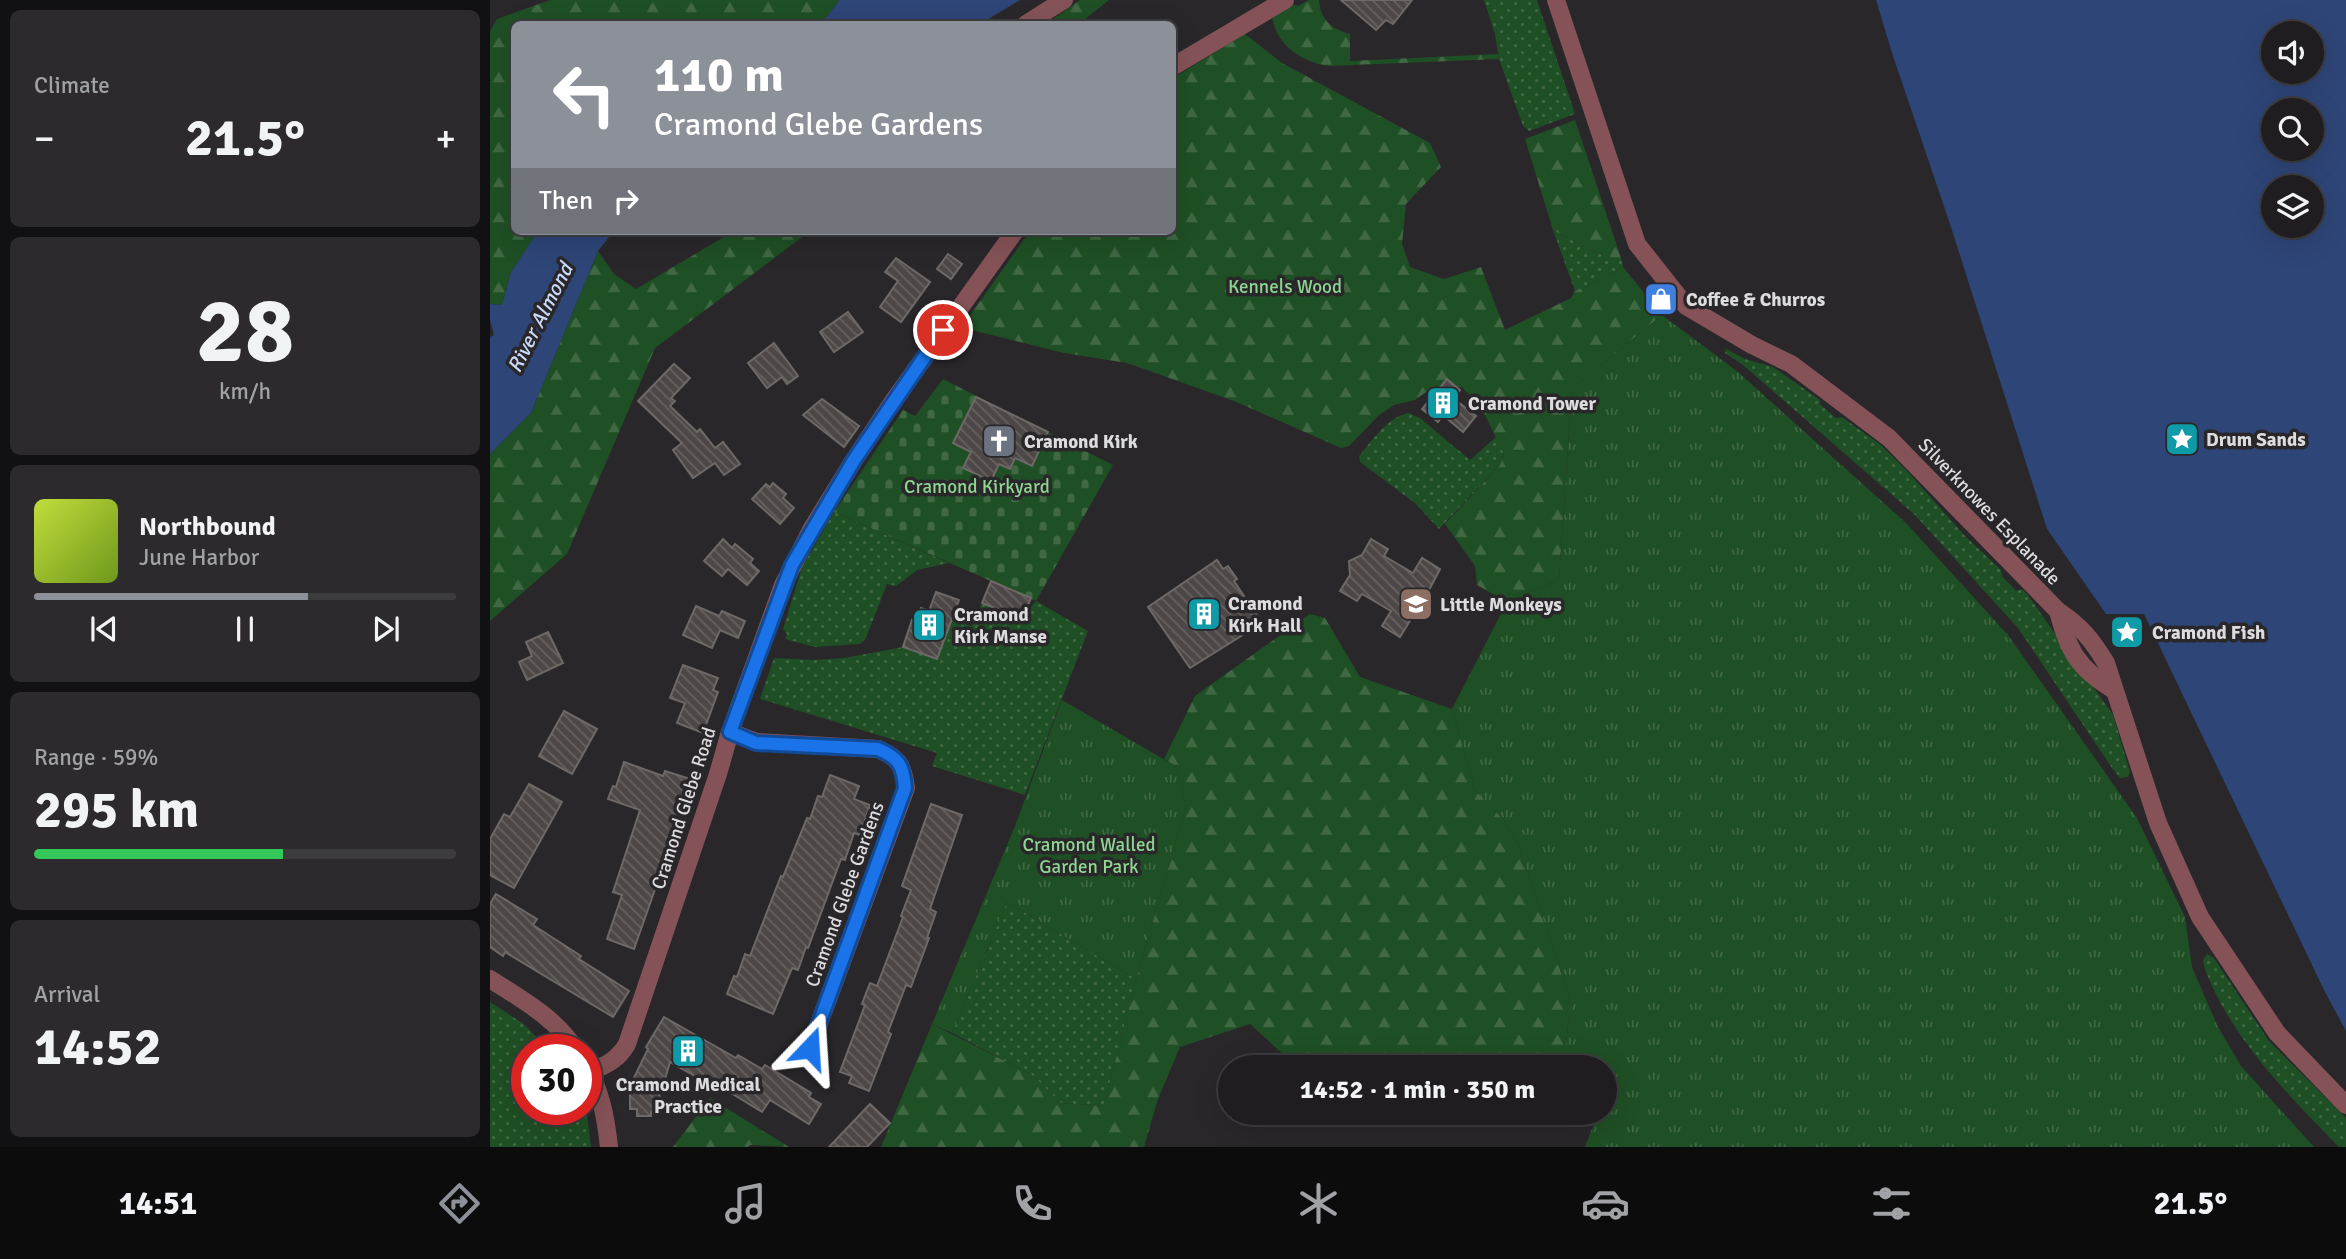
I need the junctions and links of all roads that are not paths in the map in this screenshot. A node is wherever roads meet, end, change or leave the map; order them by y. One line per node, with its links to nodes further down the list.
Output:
1 (1064, 0): 4 (street)
2 (1285, 0): 5 (street)
3 (1556, 0): 13 (street, Silverknowes Esplanade)
4 (1031, 21)
5 (1176, 65)
6 (1012, 235): 7 (street, Cramond Glebe Road)
7 (730, 732): 10 (street, Cramond Glebe Gardens); 11 (street, Cramond Glebe Road)
8 (490, 979): 9 (street)
9 (562, 1034)
10 (810, 1048)
11 (602, 1065)
12 (602, 1105): 14 (street)
13 (2346, 1105)
14 (609, 1147)

